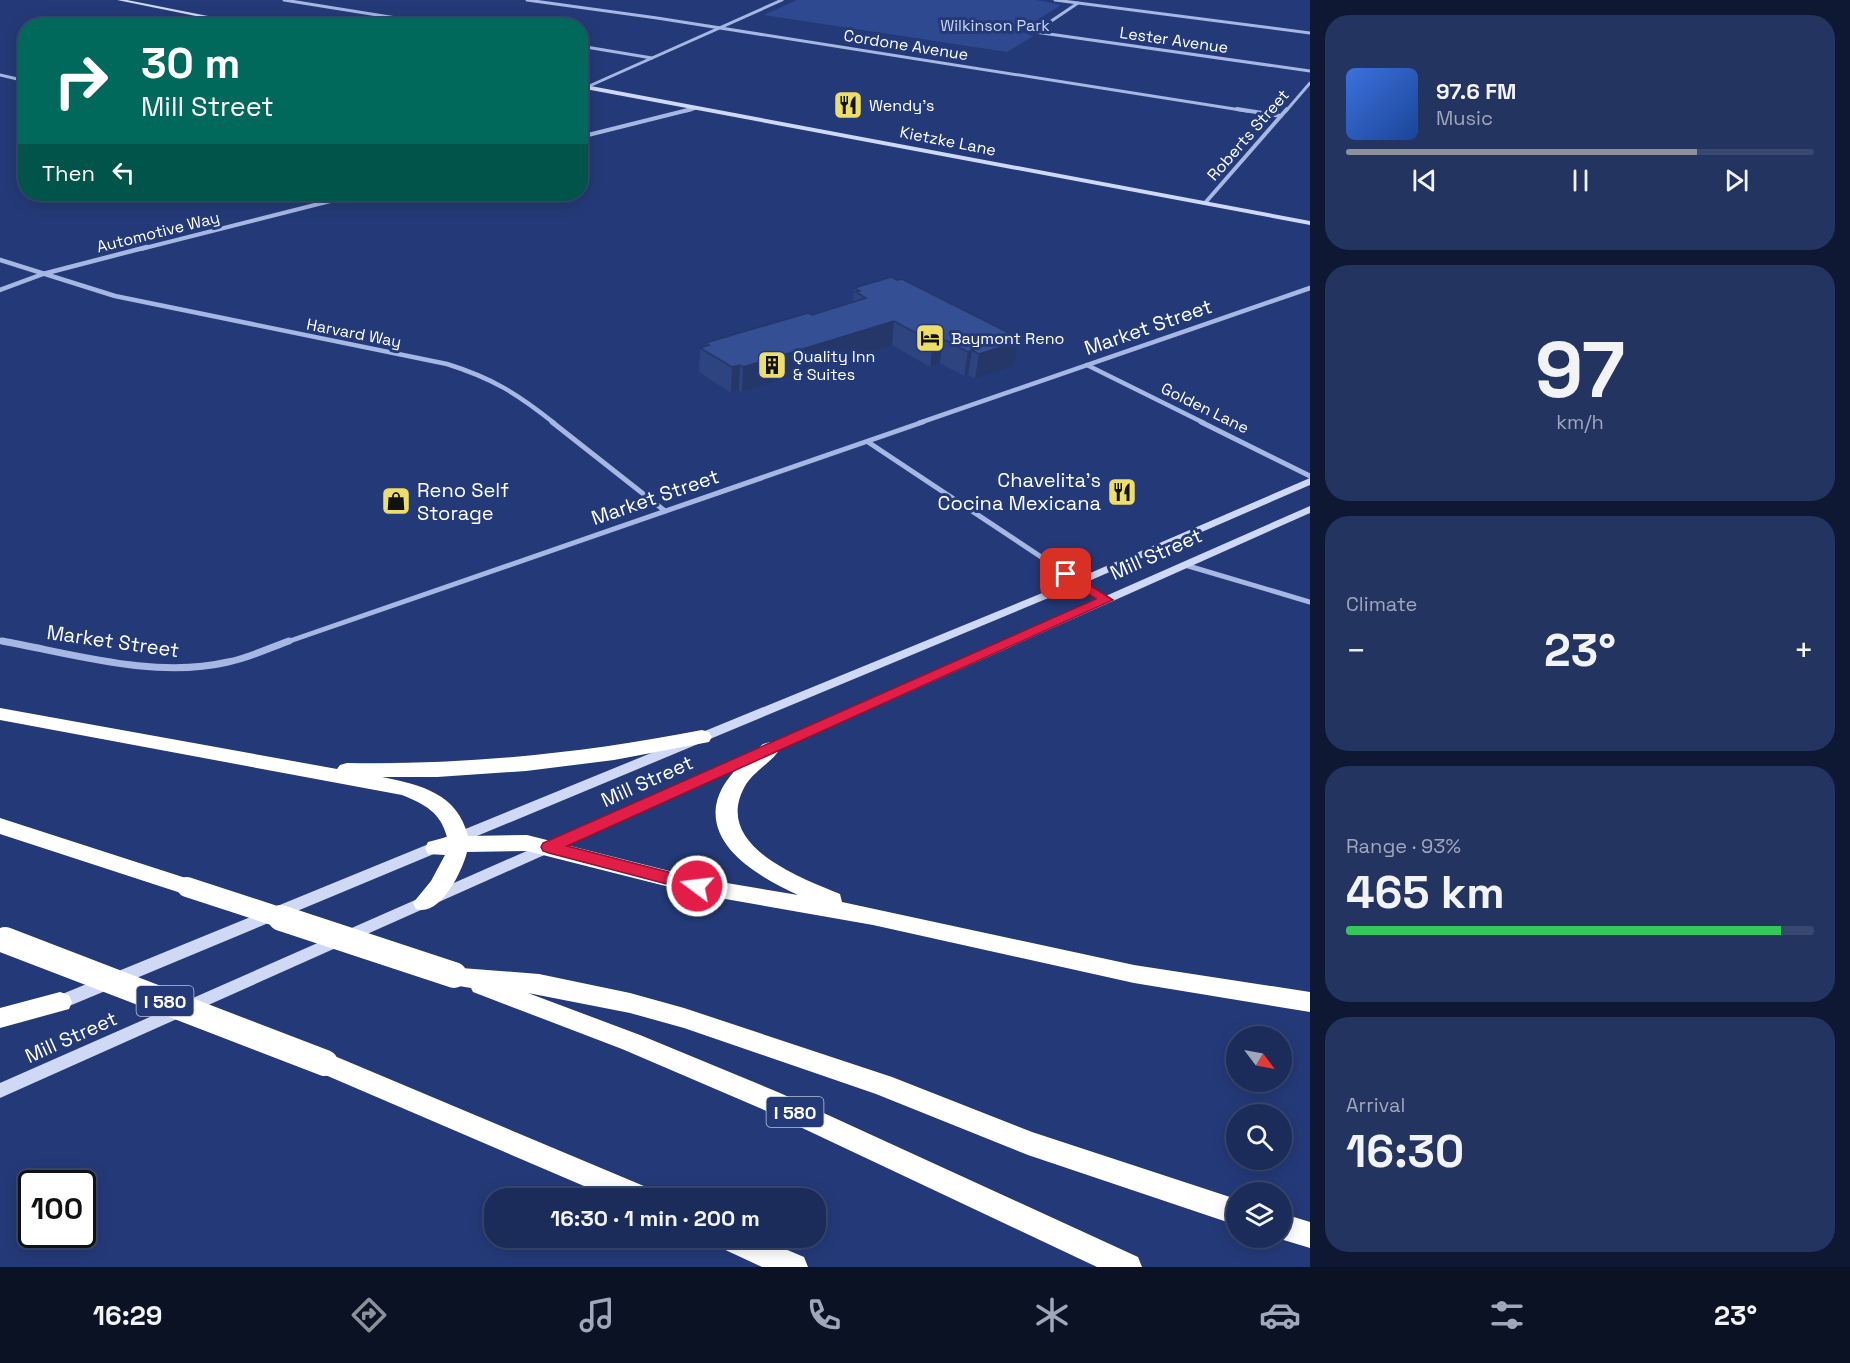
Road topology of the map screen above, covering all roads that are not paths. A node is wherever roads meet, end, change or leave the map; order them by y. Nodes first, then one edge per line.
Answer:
1 (119, 0) edge
2 (284, 0) edge
3 (527, 0) edge
4 (782, 0) edge
5 (1055, 0) edge
6 (1078, 3) junction
7 (214, 18) edge
8 (396, 18) edge
9 (719, 28) junction
10 (1310, 33) edge
11 (588, 47) edge
12 (652, 58) junction
13 (1310, 71) edge
14 (0, 75) edge
15 (18, 79) edge
16 (1310, 83) edge
17 (588, 85) edge
18 (588, 88) edge
19 (696, 108) junction
20 (1281, 116) junction
21 (588, 135) edge
22 (330, 201) edge
23 (1205, 203) junction
24 (1310, 223) edge
25 (0, 260) edge
26 (43, 273) junction
27 (1310, 288) edge
28 (0, 290) edge
29 (1087, 365) junction
30 (868, 441) junction
31 (1310, 476) edge
32 (1310, 481) edge
33 (1310, 509) edge
34 (665, 511) junction
35 (1185, 565) junction
36 (1078, 582) junction
37 (1106, 600) junction
38 (1310, 602) edge
39 (0, 641) edge
40 (0, 714) edge
41 (702, 737) junction
42 (771, 749) junction
43 (256, 763) junction
44 (0, 826) edge
45 (459, 841) junction
46 (549, 847) junction
47 (436, 848) joint
48 (424, 903) junction
49 (873, 916) junction
50 (2, 939) edge
51 (458, 976) junction
52 (60, 1002) junction
53 (1310, 1002) edge
54 (0, 1018) edge
55 (0, 1028) edge
56 (0, 1091) edge
57 (618, 1188) edge
58 (1226, 1209) edge
59 (1292, 1229) edge
60 (1310, 1235) edge
61 (751, 1248) edge
62 (794, 1267) edge
63 (1128, 1267) edge

1 - 7 main road
2 - 8 street
3 - 9 street, Cordone Avenue
4 - 9 street
5 - 6 street
6 - 10 street
6 - 13 street, Lester Avenue
9 - 12 street
9 - 20 street, Cordone Avenue
11 - 12 street
12 - 17 street
14 - 15 street
16 - 20 street, Roberts Street
18 - 19 main road, Kietzke Lane
19 - 21 street
19 - 23 main road, Kietzke Lane
20 - 23 street, Roberts Street
22 - 26 street, Automotive Way
23 - 24 main road, Kietzke Lane
25 - 26 street, Harvard Way
26 - 28 street, Automotive Way
26 - 34 street, Harvard Way
27 - 29 street, Market Street
29 - 30 street, Market Street
29 - 31 street, Golden Lane
30 - 34 street, Market Street
30 - 36 street
32 - 36 main road, Mill Street
33 - 35 main road, Mill Street
34 - 39 street, Market Street
35 - 37 main road, Mill Street
35 - 38 street
36 - 37 street
36 - 41 main road, Mill Street
37 - 42 main road, Mill Street
40 - 43 highway
41 - 43 highway
41 - 45 main road, Mill Street
42 - 46 main road, Mill Street
42 - 49 highway
43 - 45 highway
44 - 51 highway, I 580, bridge
45 - 46 highway
45 - 47 highway
45 - 48 highway
46 - 48 main road, Mill Street
46 - 49 highway
47 - 52 main road, Mill Street
48 - 56 main road, Mill Street
49 - 53 highway
50 - 57 highway, I 580, bridge
51 - 58 highway
51 - 63 highway, I 580
52 - 54 highway
52 - 55 main road, Mill Street
59 - 60 highway
61 - 62 highway

